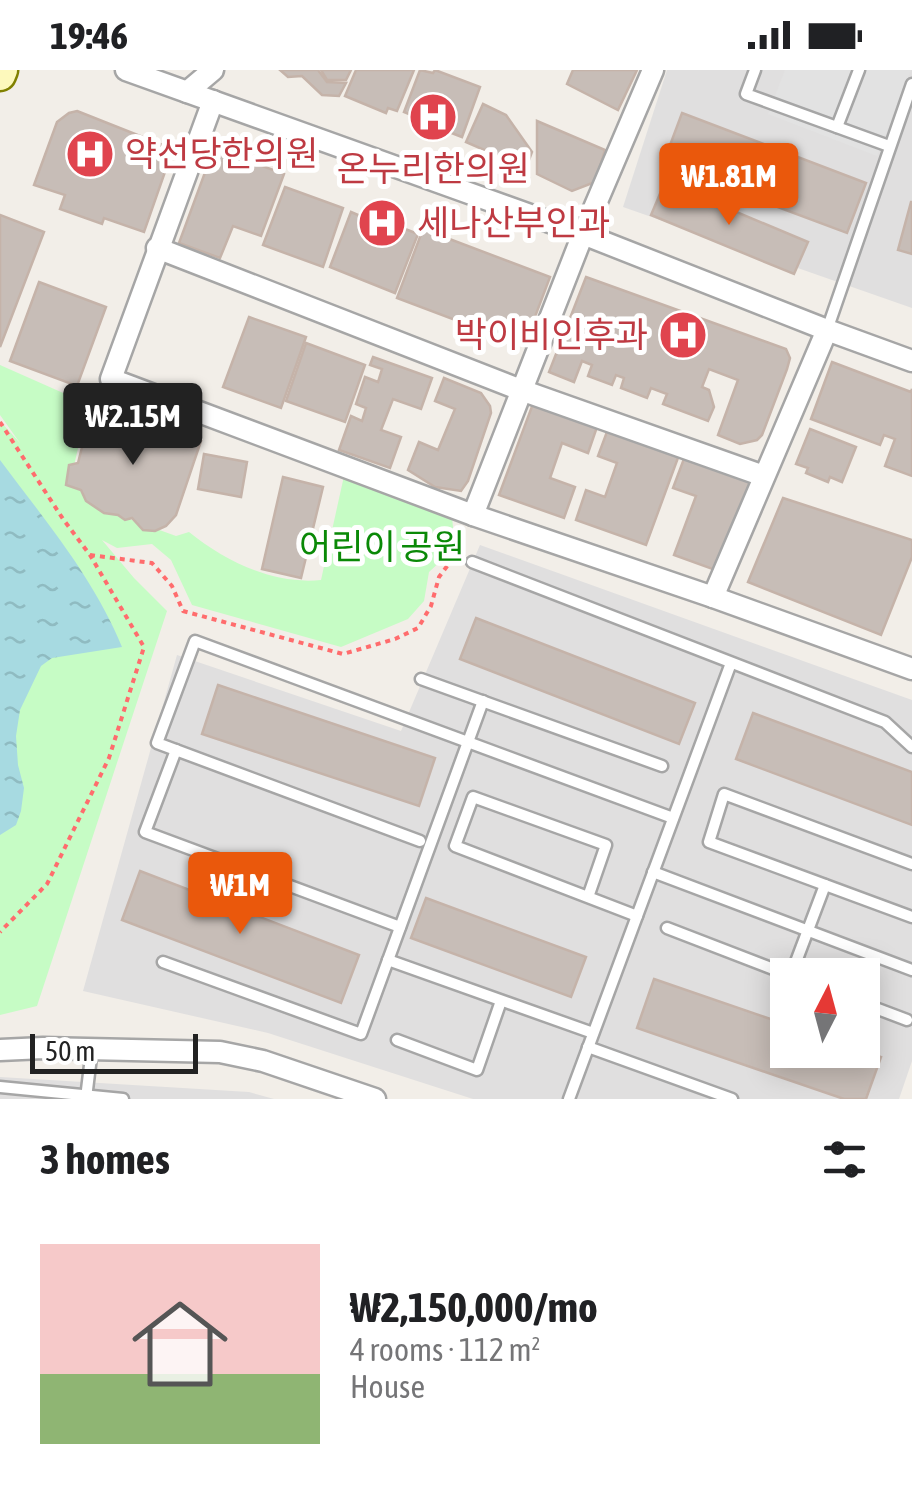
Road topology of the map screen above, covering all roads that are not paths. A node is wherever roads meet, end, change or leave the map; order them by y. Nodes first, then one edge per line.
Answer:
1 (126, 70) edge
2 (213, 70) edge
3 (652, 70) edge
4 (755, 70) edge
5 (859, 70) edge
6 (912, 84) edge
7 (187, 92) junction
8 (213, 101) junction
9 (837, 126) junction
10 (889, 146) junction
11 (583, 234) junction
12 (158, 248) junction
13 (827, 330) junction
14 (912, 361) edge
15 (521, 390) junction
16 (764, 476) junction
17 (474, 515) junction
18 (472, 562) dead end
19 (713, 598) junction
20 (732, 662) junction
21 (912, 669) edge
22 (421, 679) dead end
23 (483, 702) junction
24 (467, 744) junction
25 (912, 746) edge
26 (176, 750) junction
27 (662, 766) dead end
28 (674, 818) junction
29 (420, 841) dead end
30 (912, 864) edge
31 (654, 872) junction
32 (825, 885) junction
33 (588, 897) junction
34 (637, 916) junction
35 (912, 918) edge
36 (400, 927) junction
37 (668, 928) dead end
38 (808, 931) junction
39 (797, 958) edge
40 (388, 960) junction
41 (163, 962) dead end
42 (770, 967) edge
43 (912, 970) edge
44 (502, 1001) junction
45 (880, 1010) edge
46 (907, 1020) dead end
47 (593, 1033) junction
48 (397, 1040) dead end
49 (588, 1048) junction
50 (0, 1050) edge
51 (92, 1050) junction
52 (0, 1087) edge
53 (86, 1097) edge
54 (369, 1097) edge
55 (123, 1099) edge
56 (569, 1099) edge
57 (732, 1099) edge

1 - 7 street
2 - 7 street
3 - 11 street
4 - 9 lane
5 - 9 lane
6 - 10 lane
7 - 8 street
8 - 11 street
8 - 12 street
9 - 10 lane
10 - 13 lane
11 - 13 street
11 - 15 street
12 - 15 street
12 - 17 street
13 - 14 street
13 - 16 street
15 - 16 street
15 - 17 street
16 - 19 street
17 - 19 street
18 - 20 lane
19 - 21 street
20 - 25 lane
20 - 28 lane
22 - 23 lane
23 - 24 lane
23 - 27 lane
24 - 26 lane
24 - 28 lane
24 - 36 lane
26 - 29 lane
26 - 36 lane
28 - 31 lane
30 - 32 lane
31 - 34 lane
31 - 38 lane
32 - 35 lane
32 - 38 lane
33 - 33 lane
33 - 34 lane
34 - 47 lane
36 - 40 lane
37 - 42 lane
38 - 39 lane
38 - 43 lane
40 - 41 lane
40 - 44 lane
44 - 47 lane
44 - 48 lane
45 - 46 lane
47 - 49 lane
49 - 56 lane
49 - 57 lane
50 - 51 street
51 - 53 lane
51 - 54 street
52 - 53 lane
53 - 55 lane

